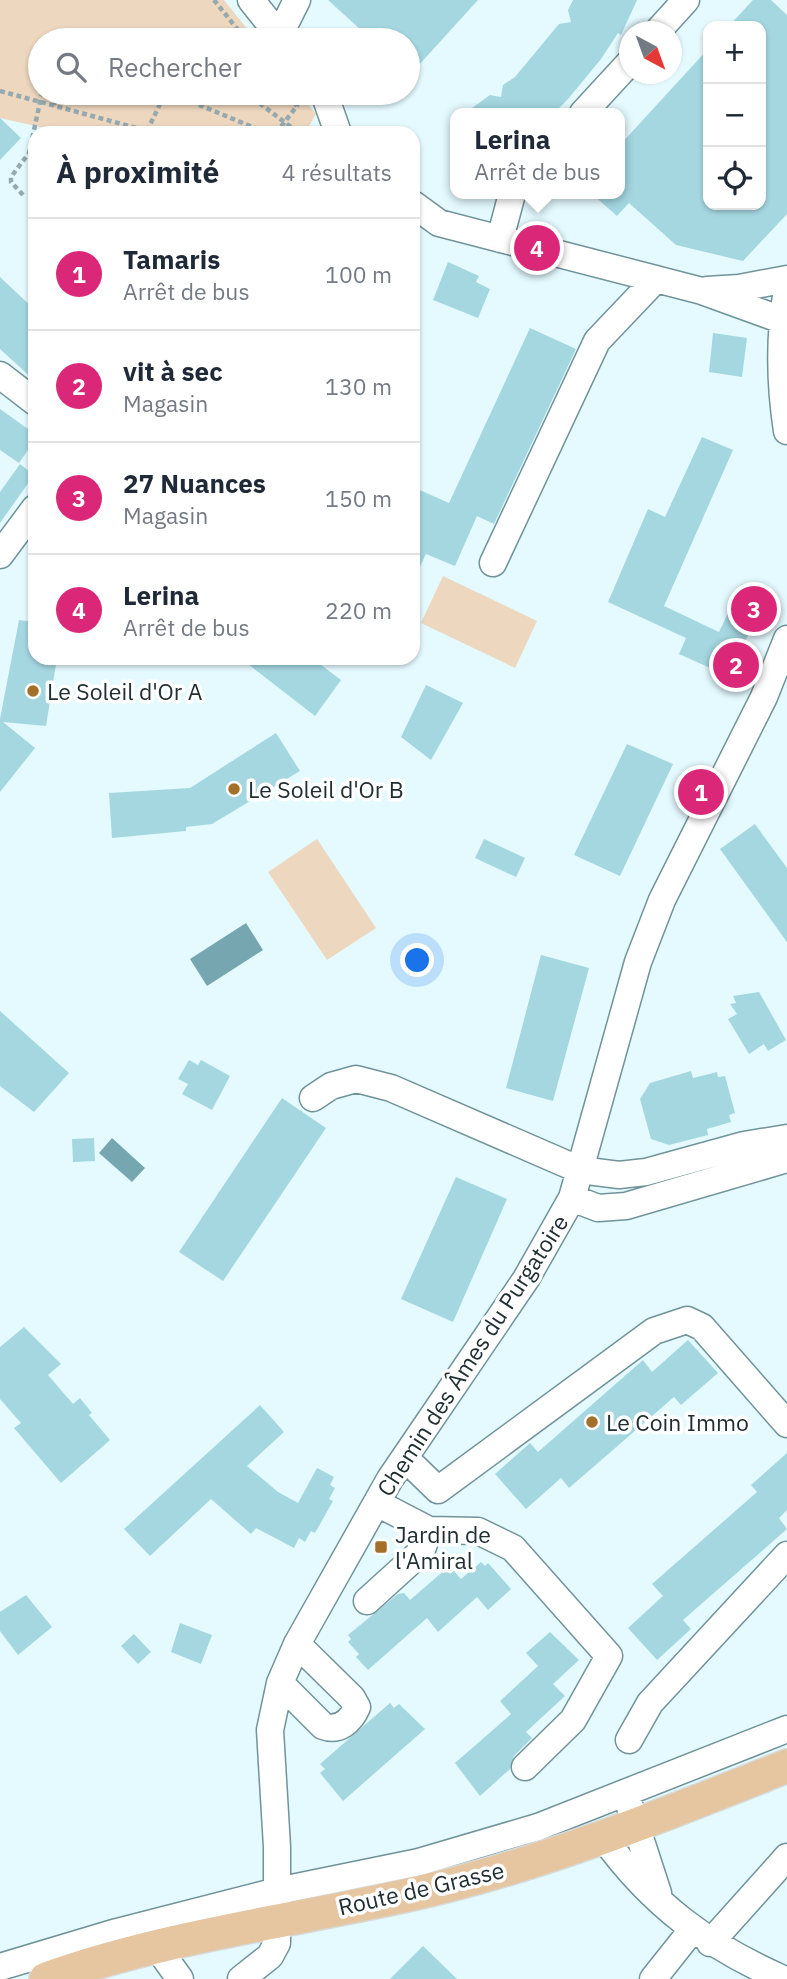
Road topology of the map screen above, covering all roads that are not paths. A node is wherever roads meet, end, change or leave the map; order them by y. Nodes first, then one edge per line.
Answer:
1 (251, 0) edge
2 (297, 0) edge
3 (686, 0) edge
4 (667, 21) edge
5 (273, 28) edge
6 (285, 28) edge
7 (619, 73) edge
8 (328, 105) edge
9 (588, 108) edge
10 (336, 126) edge
11 (511, 199) edge
12 (420, 209) edge
13 (439, 223) junction
14 (420, 226) edge
15 (500, 239) junction
16 (787, 279) edge
17 (649, 287) junction
18 (787, 290) edge
19 (702, 291) junction
20 (784, 319) edge
21 (785, 366) edge
22 (0, 375) edge
23 (28, 397) edge
24 (787, 431) edge
25 (28, 517) edge
26 (0, 555) edge
27 (493, 563) dead end
28 (787, 639) edge
29 (313, 1098) dead end
30 (787, 1138) edge
31 (787, 1159) edge
32 (580, 1170) junction
33 (572, 1198) junction
34 (787, 1424) edge
35 (405, 1458) junction
36 (377, 1503) junction
37 (429, 1530) junction
38 (787, 1555) edge
39 (367, 1601) dead end
40 (297, 1644) junction
41 (280, 1683) junction
42 (787, 1730) edge
43 (628, 1740) dead end
44 (787, 1766) edge
45 (525, 1767) dead end
46 (631, 1810) junction
47 (603, 1837) junction
48 (787, 1857) edge
49 (277, 1896) junction
50 (660, 1898) junction
51 (701, 1936) junction
52 (157, 1947) junction
53 (0, 1967) edge
54 (46, 1979) edge
55 (180, 1979) edge
56 (241, 1979) edge
57 (653, 1979) edge
58 (783, 1979) edge

1 - 5 street
2 - 6 street
3 - 4 street
7 - 9 street
8 - 10 street
11 - 15 street
12 - 13 street
13 - 14 street
13 - 15 street
15 - 17 street
16 - 19 street
17 - 19 street
17 - 27 street
18 - 20 street
19 - 20 street
20 - 21 street
21 - 24 street
22 - 23 street
25 - 26 street
28 - 32 street, Chemin des Âmes du Purgatoire
29 - 32 street
30 - 32 street
31 - 33 street
32 - 33 street, Chemin des Âmes du Purgatoire
33 - 35 street, Chemin des Âmes du Purgatoire
34 - 35 street
35 - 36 street, Chemin des Âmes du Purgatoire
36 - 37 street
36 - 40 street, Chemin des Âmes du Purgatoire
37 - 39 street
37 - 45 street
38 - 43 street
40 - 41 street, Chemin des Âmes du Purgatoire
40 - 41 street
41 - 49 street, Chemin des Âmes du Purgatoire
42 - 46 street
44 - 46 main road, Route de Grasse
46 - 47 main road, Route de Grasse
46 - 49 street
46 - 50 street
47 - 49 main road, Route de Grasse
47 - 50 street
48 - 51 street
49 - 52 main road, Route de Grasse
49 - 53 street
49 - 56 street, Chemin des Âmes du Purgatoire
50 - 51 street
51 - 57 street
51 - 58 street
52 - 54 main road, Route de Grasse
52 - 55 street

